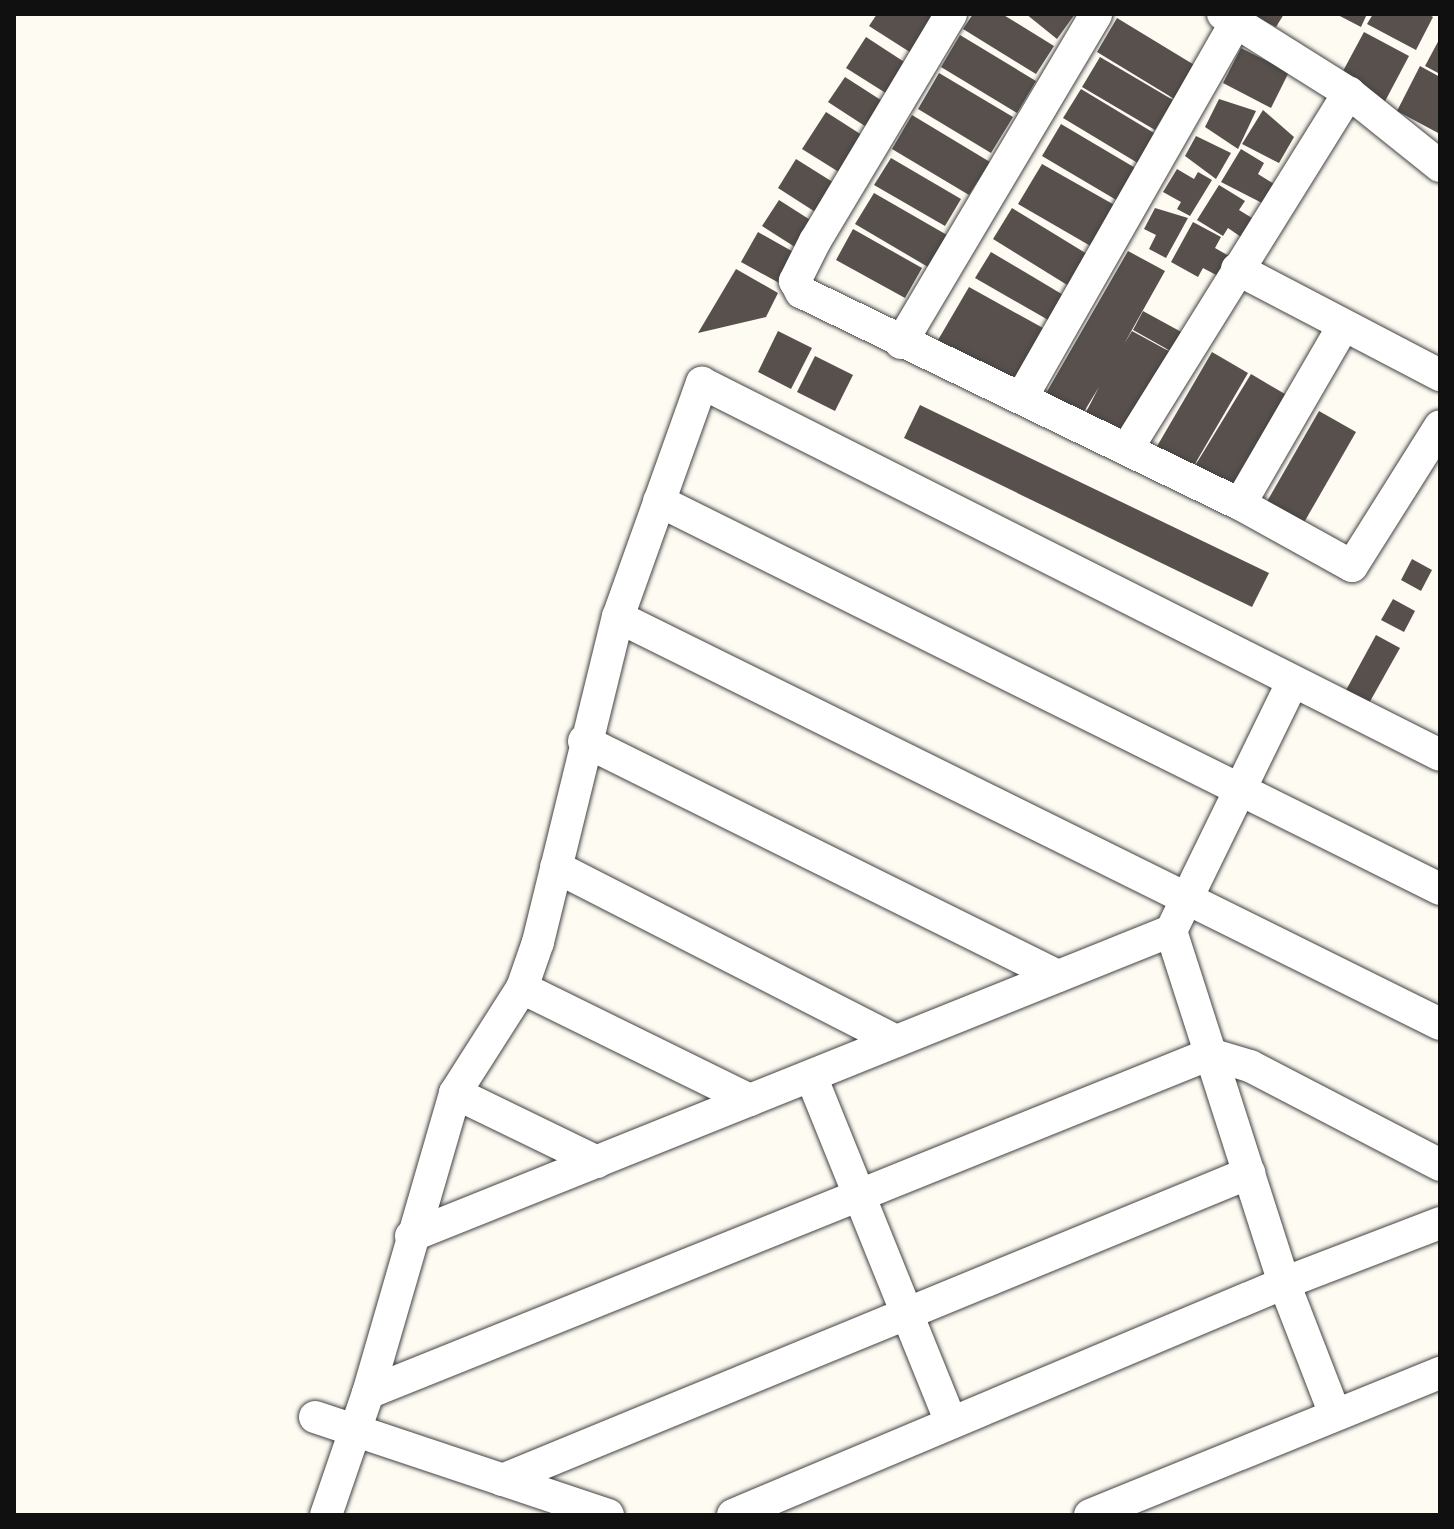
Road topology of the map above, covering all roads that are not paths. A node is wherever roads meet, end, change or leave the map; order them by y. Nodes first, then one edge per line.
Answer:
1 (951, 14) edge
2 (1096, 14) edge
3 (1230, 18) edge
4 (1349, 93) junction
5 (1440, 166) edge
6 (1237, 269) junction
7 (1343, 326) junction
8 (901, 343) junction
9 (1440, 375) edge
10 (1022, 397) junction
11 (1437, 441) edge
12 (1127, 449) junction
13 (659, 501) junction
14 (1240, 504) junction
15 (618, 617) junction
16 (1292, 683) junction
17 (584, 741) junction
18 (1440, 755) edge
19 (1238, 788) junction
20 (556, 867) junction
21 (1440, 889) edge
22 (1186, 899) junction
23 (1171, 931) junction
24 (1058, 976) junction
25 (522, 988) junction
26 (1440, 1024) edge
27 (896, 1041) junction
28 (1210, 1054) junction
29 (811, 1076) junction
30 (455, 1093) junction
31 (750, 1100) junction
32 (597, 1162) junction
33 (1440, 1165) edge
34 (1249, 1173) junction
35 (859, 1195) junction
36 (1440, 1223) edge
37 (411, 1236) junction
38 (1284, 1283) junction
39 (907, 1313) junction
40 (1440, 1373) edge
41 (368, 1393) junction
42 (1334, 1412) junction
43 (315, 1417) dead end
44 (951, 1423) junction
45 (356, 1431) junction
46 (502, 1480) junction
47 (326, 1515) edge
48 (608, 1515) edge
49 (733, 1515) edge
50 (1090, 1515) edge

1 - 8 street
2 - 8 street
3 - 4 street
3 - 10 street
4 - 5 street
4 - 6 street
6 - 7 street
6 - 12 street
7 - 9 street
7 - 14 street
8 - 10 street
10 - 12 street
11 - 14 street
12 - 14 street
13 - 15 street
13 - 16 street
13 - 19 street
15 - 17 street
15 - 22 street
16 - 18 street
16 - 19 street
17 - 20 street
17 - 24 street
19 - 21 street
19 - 22 street
20 - 25 street
20 - 27 street
22 - 23 street
22 - 26 street
23 - 24 street
23 - 28 street
24 - 27 street
25 - 30 street
25 - 31 street
27 - 29 street
28 - 33 street
28 - 34 street
28 - 35 street
29 - 31 street
29 - 35 street
30 - 32 street
30 - 37 street
31 - 32 street
32 - 37 street
34 - 38 street
34 - 39 street
35 - 39 street
35 - 41 street
36 - 38 street
37 - 41 street
38 - 42 street
38 - 44 street
39 - 44 street
39 - 46 street
40 - 42 street
41 - 45 street
42 - 50 street
43 - 45 street
44 - 49 street
45 - 46 street
45 - 47 street
46 - 48 street

